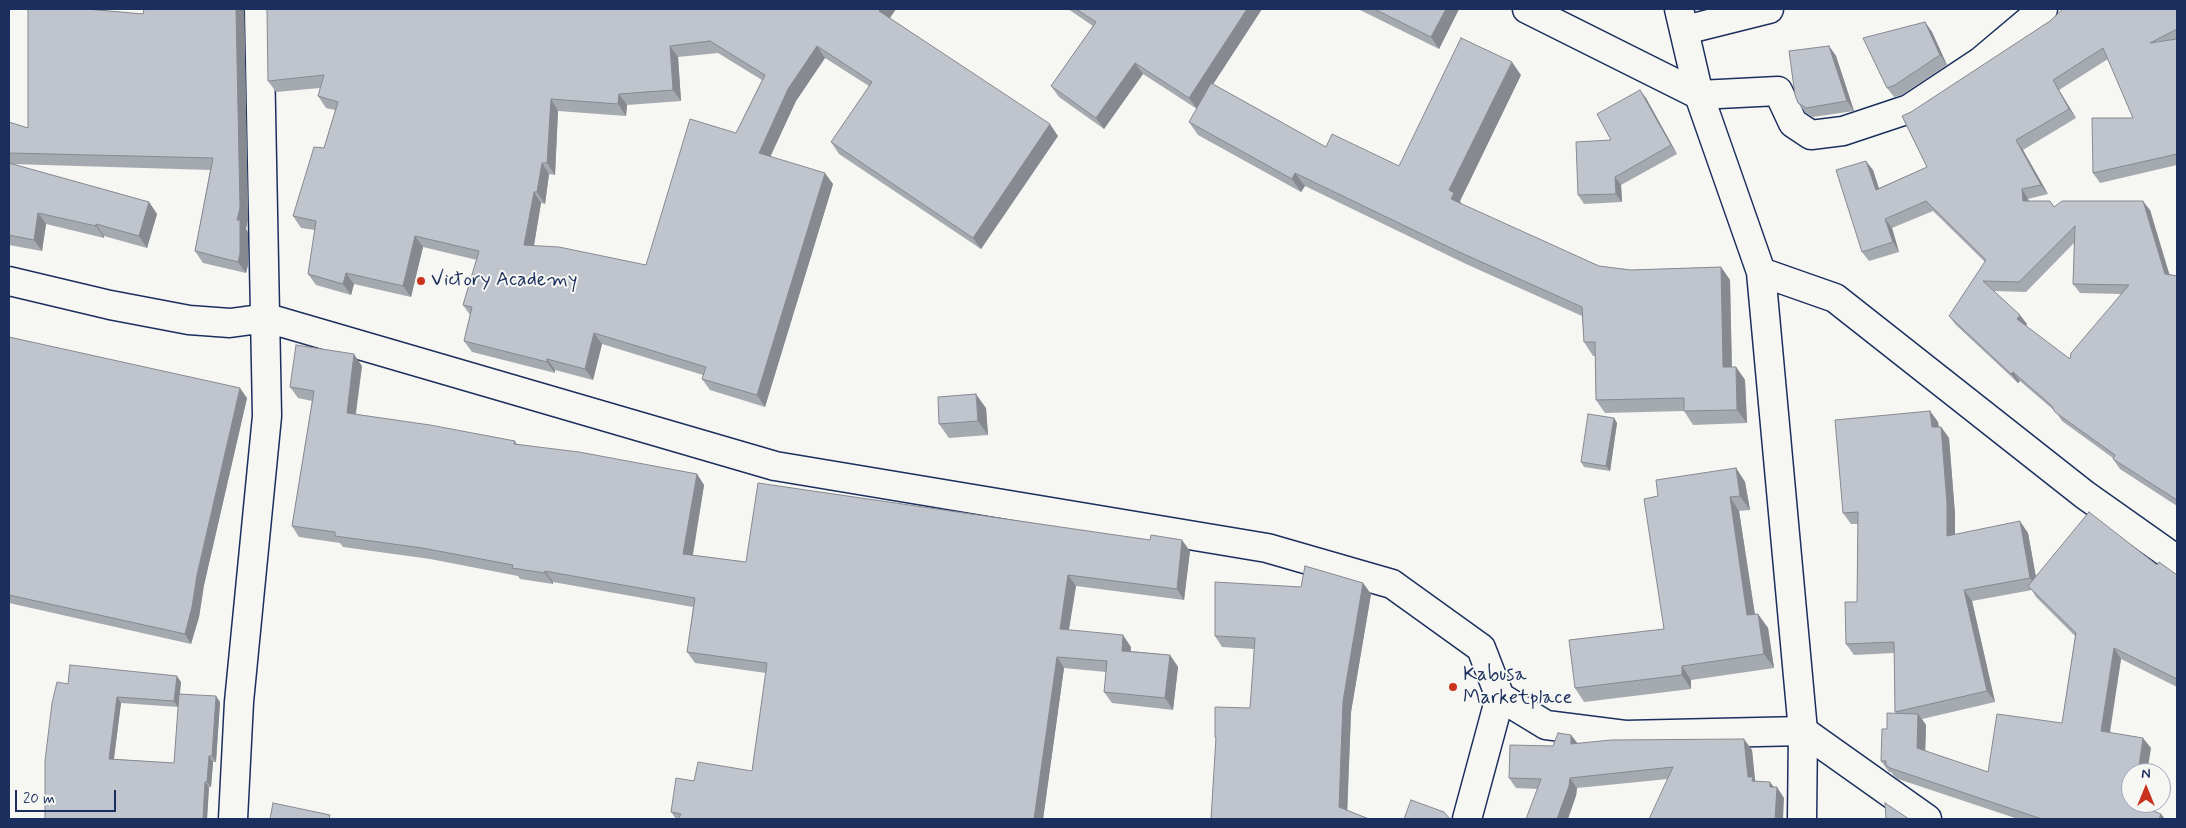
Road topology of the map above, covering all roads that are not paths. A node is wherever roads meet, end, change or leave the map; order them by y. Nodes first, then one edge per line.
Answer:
1 (259, 9) edge
2 (1526, 9) edge
3 (1769, 9) edge
4 (2043, 9) edge
5 (1682, 19) edge
6 (1699, 94) junction
7 (1761, 272) junction
8 (9, 280) edge
9 (267, 318) junction
10 (2176, 557) edge
11 (1500, 697) junction
12 (1803, 731) junction
13 (234, 819) edge
14 (1467, 819) edge
15 (1802, 819) edge
16 (1927, 819) edge

1 - 9 street
2 - 6 street
3 - 5 street
4 - 6 street
5 - 6 street
6 - 7 street
7 - 10 street
7 - 12 street
8 - 9 street
9 - 11 street
9 - 13 street
11 - 12 street
11 - 14 street
12 - 15 street
12 - 16 street

